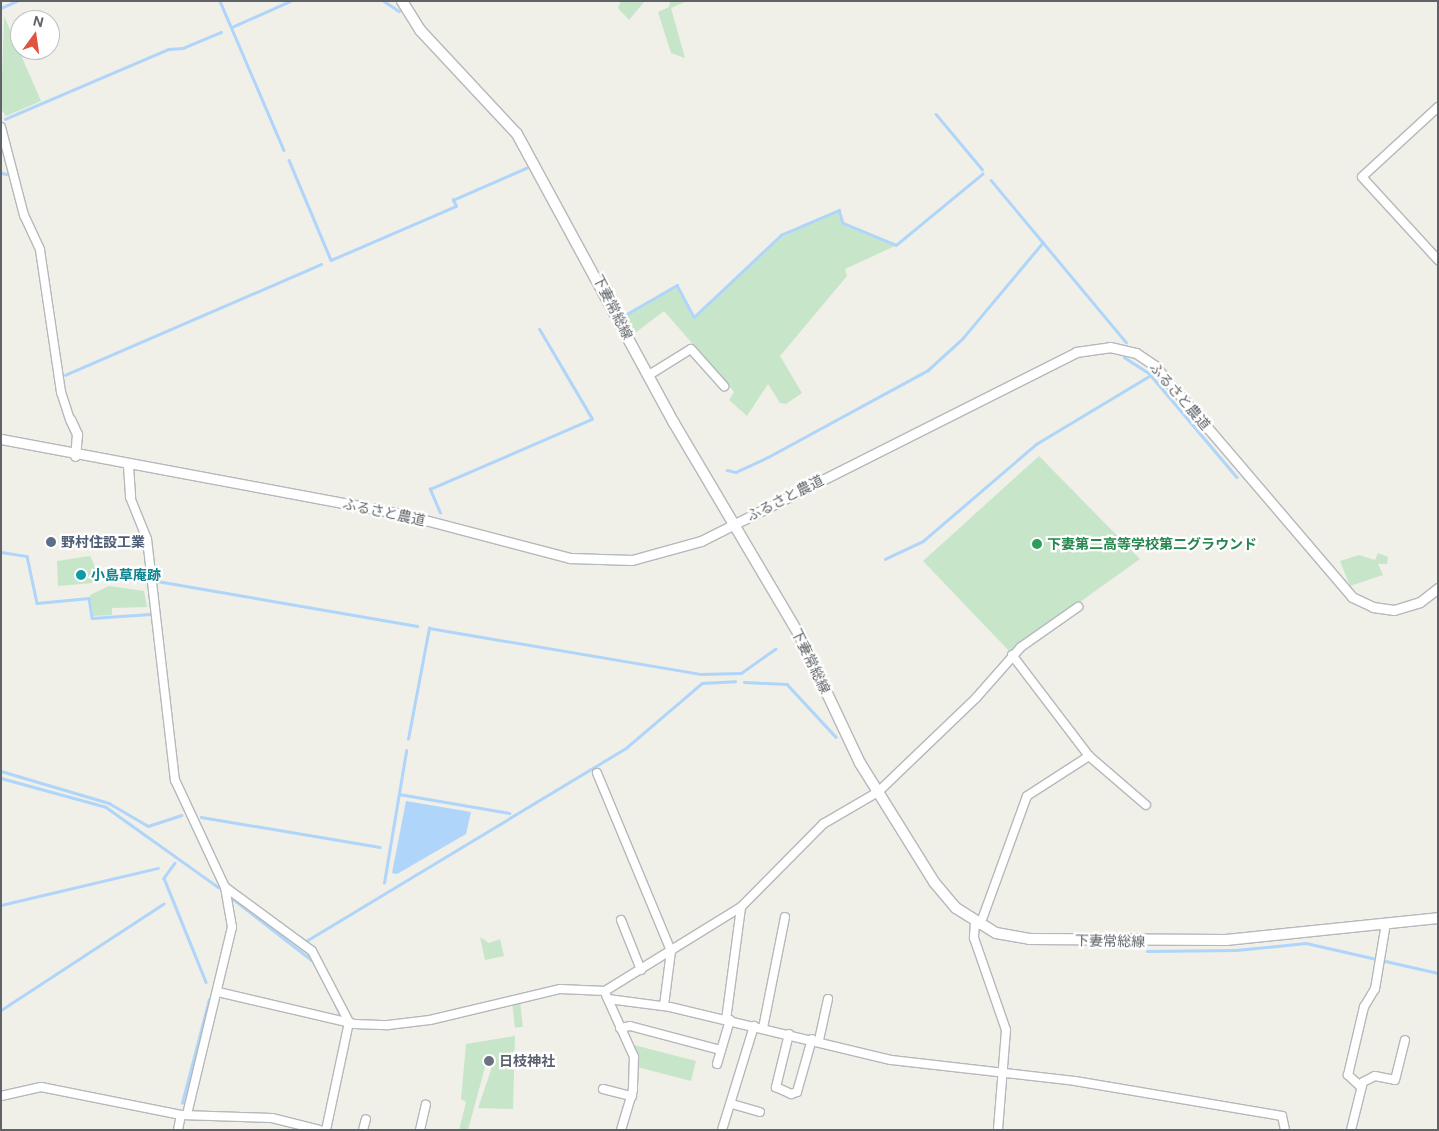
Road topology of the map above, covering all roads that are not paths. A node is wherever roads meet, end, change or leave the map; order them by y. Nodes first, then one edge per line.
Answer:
1 (402, 1) edge
2 (1438, 107) edge
3 (1, 127) edge
4 (1438, 260) edge
5 (649, 375) junction
6 (724, 386) dead end
7 (70, 419) joint
8 (1, 439) edge
9 (75, 456) junction
10 (128, 466) junction
11 (130, 497) joint
12 (734, 524) junction
13 (1438, 588) edge
14 (1078, 607) dead end
15 (1012, 655) junction
16 (1089, 756) junction
17 (597, 773) dead end
18 (878, 792) junction
19 (1146, 805) dead end
20 (225, 887) junction
21 (741, 907) junction
22 (785, 917) dead end
23 (1438, 918) edge
24 (621, 920) dead end
25 (1386, 923) junction
26 (977, 924) junction
27 (671, 951) junction
28 (641, 970) junction
29 (218, 992) junction
30 (606, 995) junction
31 (828, 999) dead end
32 (664, 1006) junction
33 (728, 1020) junction
34 (349, 1022) junction
35 (754, 1026) junction
36 (620, 1028) junction
37 (763, 1028) junction
38 (790, 1034) junction
39 (815, 1039) junction
40 (1405, 1040) dead end
41 (721, 1050) junction
42 (717, 1064) dead end
43 (1004, 1075) junction
44 (1361, 1087) junction
45 (604, 1089) dead end
46 (1, 1096) edge
47 (632, 1096) junction
48 (732, 1104) junction
49 (426, 1105) dead end
50 (760, 1112) dead end
51 (184, 1115) junction
52 (366, 1119) dead end
53 (178, 1130) edge
54 (320, 1130) edge
55 (326, 1130) edge
56 (363, 1130) edge
57 (420, 1130) edge
58 (621, 1130) edge
59 (722, 1130) edge
60 (998, 1130) edge
61 (1286, 1130) edge
62 (1351, 1130) edge

1 - 5 main road, 下妻常総線
2 - 4 street
3 - 7 street
5 - 6 street
5 - 12 main road, 下妻常総線
7 - 9 street
8 - 9 street, ふるさと農道
9 - 10 street, ふるさと農道
10 - 11 street
10 - 12 street, ふるさと農道
11 - 20 street
12 - 13 street, ふるさと農道
12 - 18 main road, 下妻常総線
14 - 15 street
15 - 16 street
15 - 18 street
16 - 19 street
16 - 26 street
17 - 27 street
18 - 21 street
18 - 26 main road, 下妻常総線
20 - 29 street
20 - 34 street
21 - 27 street
21 - 33 street
22 - 37 street
23 - 25 main road, 下妻常総線
24 - 28 street
25 - 26 main road, 下妻常総線
25 - 44 street
26 - 43 street
27 - 28 street
27 - 32 street
28 - 30 street
29 - 34 street
29 - 51 street
30 - 32 street
30 - 34 street
30 - 36 street
31 - 39 street
32 - 33 street
33 - 35 street
33 - 41 street
34 - 55 street
35 - 37 street
35 - 48 street
36 - 41 street
36 - 47 street
37 - 38 street
38 - 39 street
38 - 39 street
39 - 43 street
40 - 44 street
41 - 42 street
43 - 60 street
43 - 61 street
44 - 62 street
45 - 47 street
46 - 51 street
47 - 58 street
48 - 50 street
48 - 59 street
49 - 57 street
51 - 53 street
51 - 54 street
52 - 56 street

